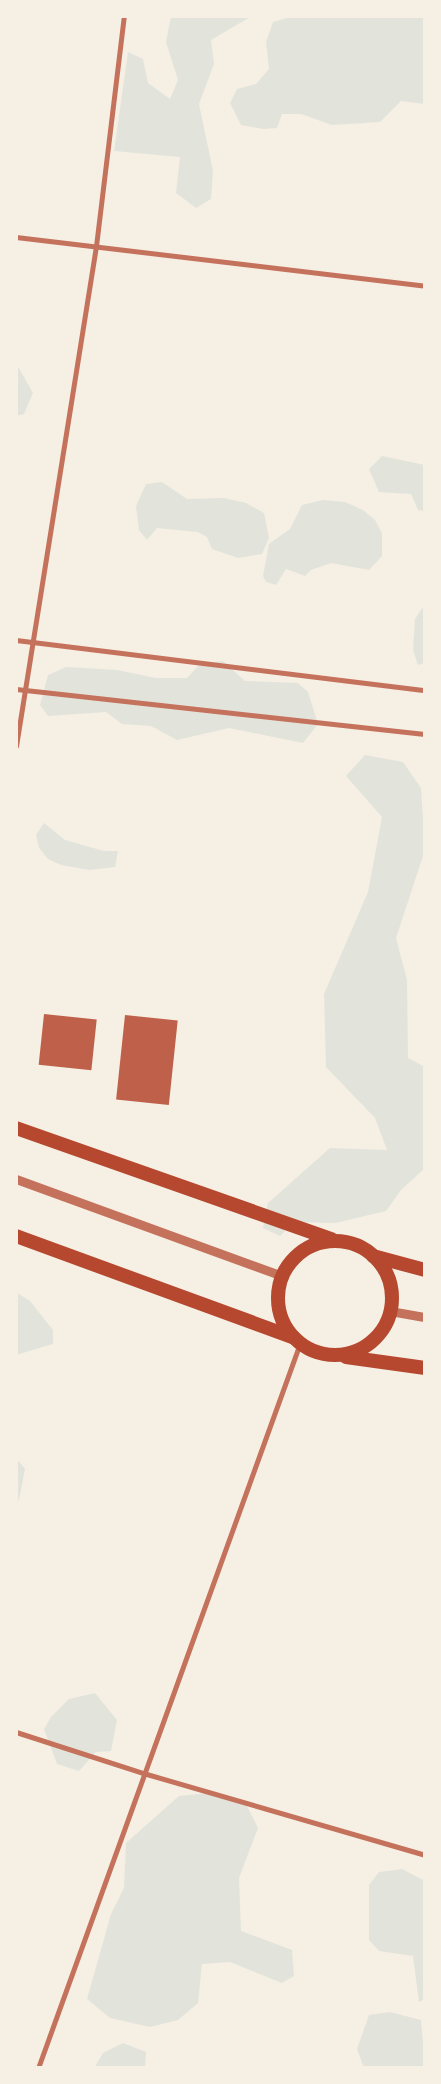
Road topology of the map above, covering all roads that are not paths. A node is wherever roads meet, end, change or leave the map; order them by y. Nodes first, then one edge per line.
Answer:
1 (124, 16) edge
2 (16, 237) edge
3 (96, 246) junction
4 (425, 286) edge
5 (16, 640) edge
6 (31, 642) junction
7 (16, 690) edge
8 (24, 690) junction
9 (425, 690) edge
10 (425, 734) edge
11 (16, 746) edge
12 (16, 1128) edge
13 (16, 1179) edge
14 (16, 1236) edge
15 (335, 1240) junction
16 (373, 1256) junction
17 (425, 1270) edge
18 (282, 1276) junction
19 (390, 1310) junction
20 (425, 1317) edge
21 (297, 1341) junction
22 (332, 1355) junction
23 (425, 1368) edge
24 (16, 1732) edge
25 (143, 1773) junction
26 (425, 1855) edge
27 (38, 2068) edge

1 - 3 street
2 - 3 street
3 - 4 street
3 - 6 street
5 - 6 street
6 - 8 street
6 - 9 street
7 - 8 street
8 - 10 street
8 - 11 street
12 - 15 highway
13 - 18 street
14 - 21 highway
15 - 16 highway
15 - 18 highway
16 - 17 highway
16 - 19 highway
18 - 21 highway
19 - 20 street
19 - 22 highway
21 - 22 highway
21 - 25 street
22 - 23 highway
24 - 25 street
25 - 26 street
25 - 27 street

